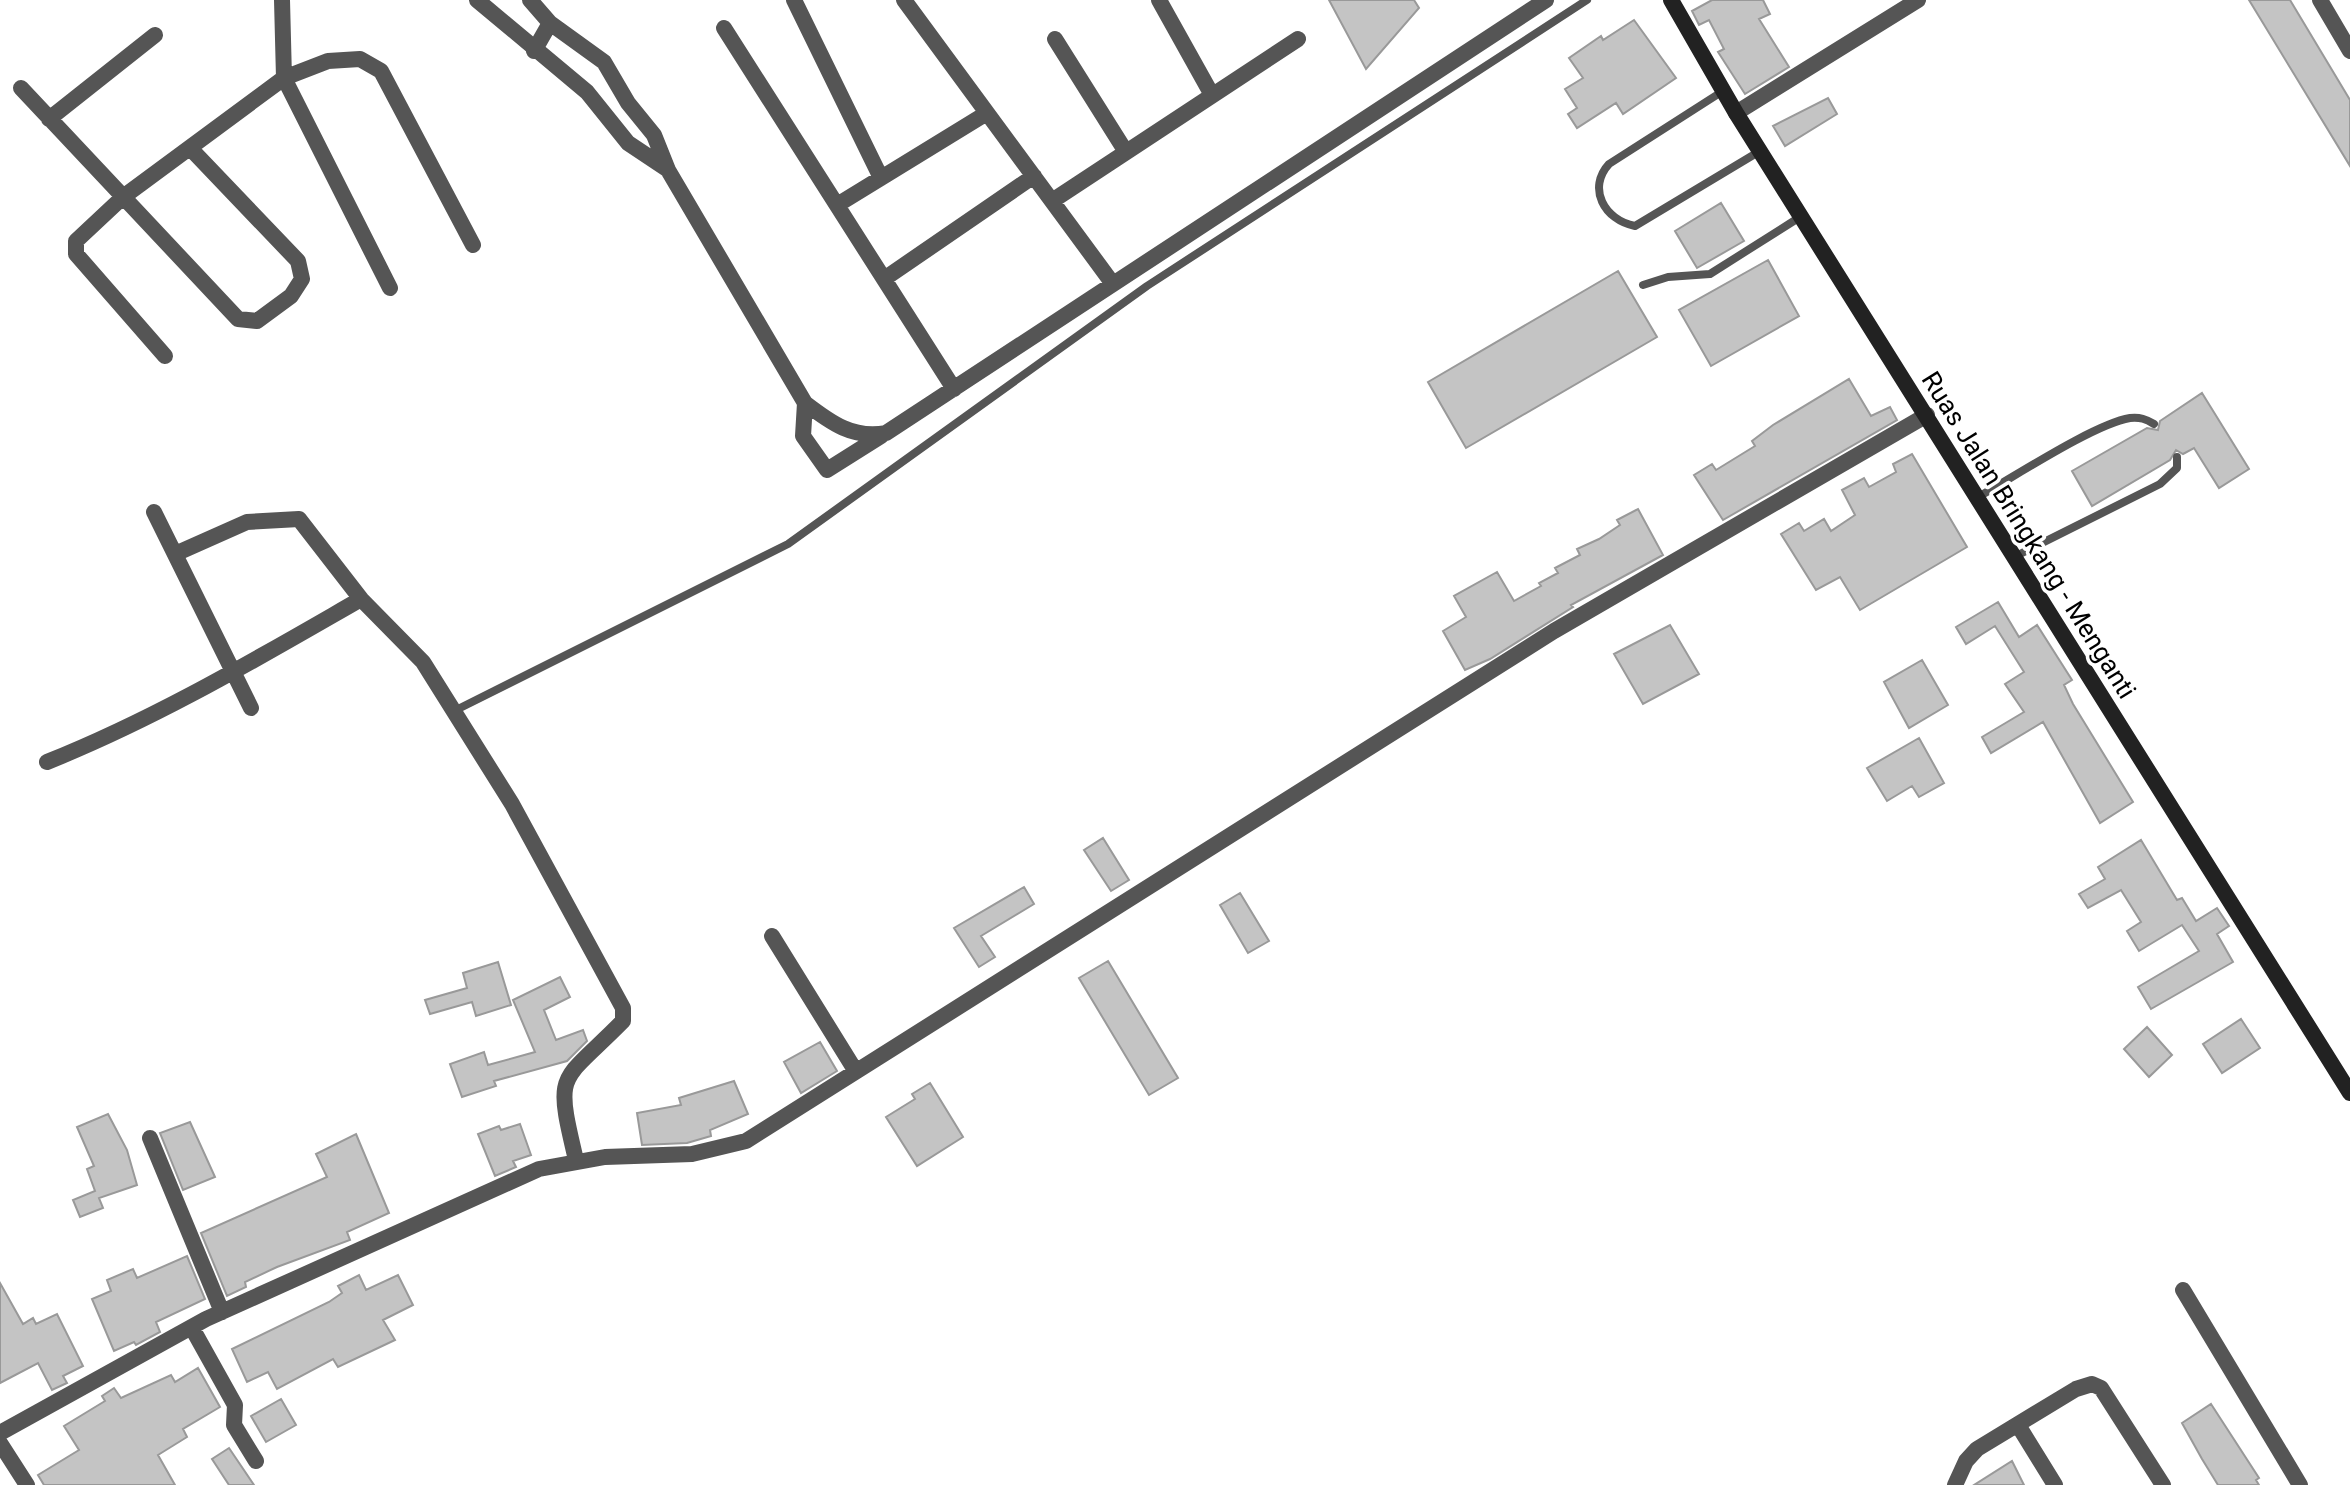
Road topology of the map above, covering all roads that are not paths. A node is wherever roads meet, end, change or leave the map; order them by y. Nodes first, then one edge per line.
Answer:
1 (282, 0) edge
2 (477, 0) edge
3 (530, 0) edge
4 (794, 0) edge
5 (904, 0) edge
6 (1159, 0) edge
7 (1546, 0) edge
8 (1587, 0) edge
9 (1671, 0) edge
10 (1918, 0) edge
11 (2320, 0) edge
12 (550, 23) junction
13 (724, 28) dead end
14 (155, 35) dead end
15 (1055, 39) dead end
16 (1298, 39) dead end
17 (534, 51) junction
18 (2350, 51) edge
19 (284, 78) junction
20 (21, 88) dead end
21 (1723, 91) junction
22 (1212, 95) junction
23 (987, 113) junction
24 (1736, 113) junction
25 (49, 119) junction
26 (190, 148) junction
27 (1760, 151) junction
28 (1126, 152) junction
29 (668, 170) junction
30 (1034, 176) junction
31 (881, 178) junction
32 (123, 197) junction
33 (1052, 201) junction
34 (837, 205) junction
35 (1801, 216) junction
36 (473, 245) dead end
37 (884, 279) junction
38 (1113, 284) junction
39 (1643, 285) dead end
40 (390, 288) dead end
41 (165, 356) dead end
42 (954, 389) junction
43 (805, 403) junction
44 (1927, 415) junction
45 (2154, 424) dead end
46 (886, 433) junction
47 (2177, 457) dead end
48 (1978, 497) junction
49 (154, 512) dead end
50 (175, 554) junction
51 (2014, 557) junction
52 (361, 599) junction
53 (234, 673) junction
54 (251, 708) dead end
55 (454, 711) junction
56 (47, 762) dead end
57 (772, 936) dead end
58 (855, 1070) junction
59 (2350, 1093) edge
60 (150, 1138) dead end
61 (576, 1160) junction
62 (2183, 1290) dead end
63 (222, 1312) junction
64 (192, 1328) junction
65 (2018, 1425) junction
66 (0, 1433) edge
67 (0, 1443) edge
68 (256, 1461) dead end
69 (27, 1485) edge
70 (1955, 1485) edge
71 (2055, 1485) edge
72 (2163, 1485) edge
73 (2300, 1485) edge

1 - 19 street
2 - 17 street
3 - 12 street
4 - 31 street
5 - 23 street
6 - 22 street
7 - 38 street
8 - 55 lane
9 - 21 main road, Ruas Jalan Bringkang - Menganti
10 - 24 street
11 - 18 street
12 - 17 street
12 - 29 street
13 - 34 street
14 - 25 street
15 - 28 street
16 - 22 street
17 - 29 street
19 - 26 street
19 - 36 street
19 - 40 street
20 - 25 street
21 - 24 main road, Ruas Jalan Bringkang - Menganti
21 - 27 lane
22 - 28 street
23 - 30 street
23 - 31 street
24 - 27 main road, Ruas Jalan Bringkang - Menganti
25 - 32 street
26 - 32 street
26 - 32 street
27 - 35 main road, Ruas Jalan Bringkang - Menganti
28 - 33 street
29 - 43 street
30 - 33 street
30 - 37 street
31 - 34 street
32 - 41 street
33 - 38 street
34 - 37 street
35 - 39 lane
35 - 44 main road, Ruas Jalan Bringkang - Menganti
37 - 42 street
38 - 42 street
42 - 46 street
43 - 46 street
43 - 46 street
44 - 48 main road, Ruas Jalan Bringkang - Menganti
44 - 58 street
45 - 48 lane
47 - 51 lane
48 - 51 main road, Ruas Jalan Bringkang - Menganti
49 - 50 street
50 - 52 street
50 - 53 street
51 - 59 main road, Ruas Jalan Bringkang - Menganti
52 - 53 street
52 - 55 street
53 - 54 street
53 - 56 street
55 - 61 street
57 - 58 street
58 - 61 street
60 - 63 street
61 - 63 street
62 - 73 street
63 - 64 street
64 - 66 street
64 - 68 street
65 - 70 street
65 - 71 street
65 - 72 street
67 - 69 street

